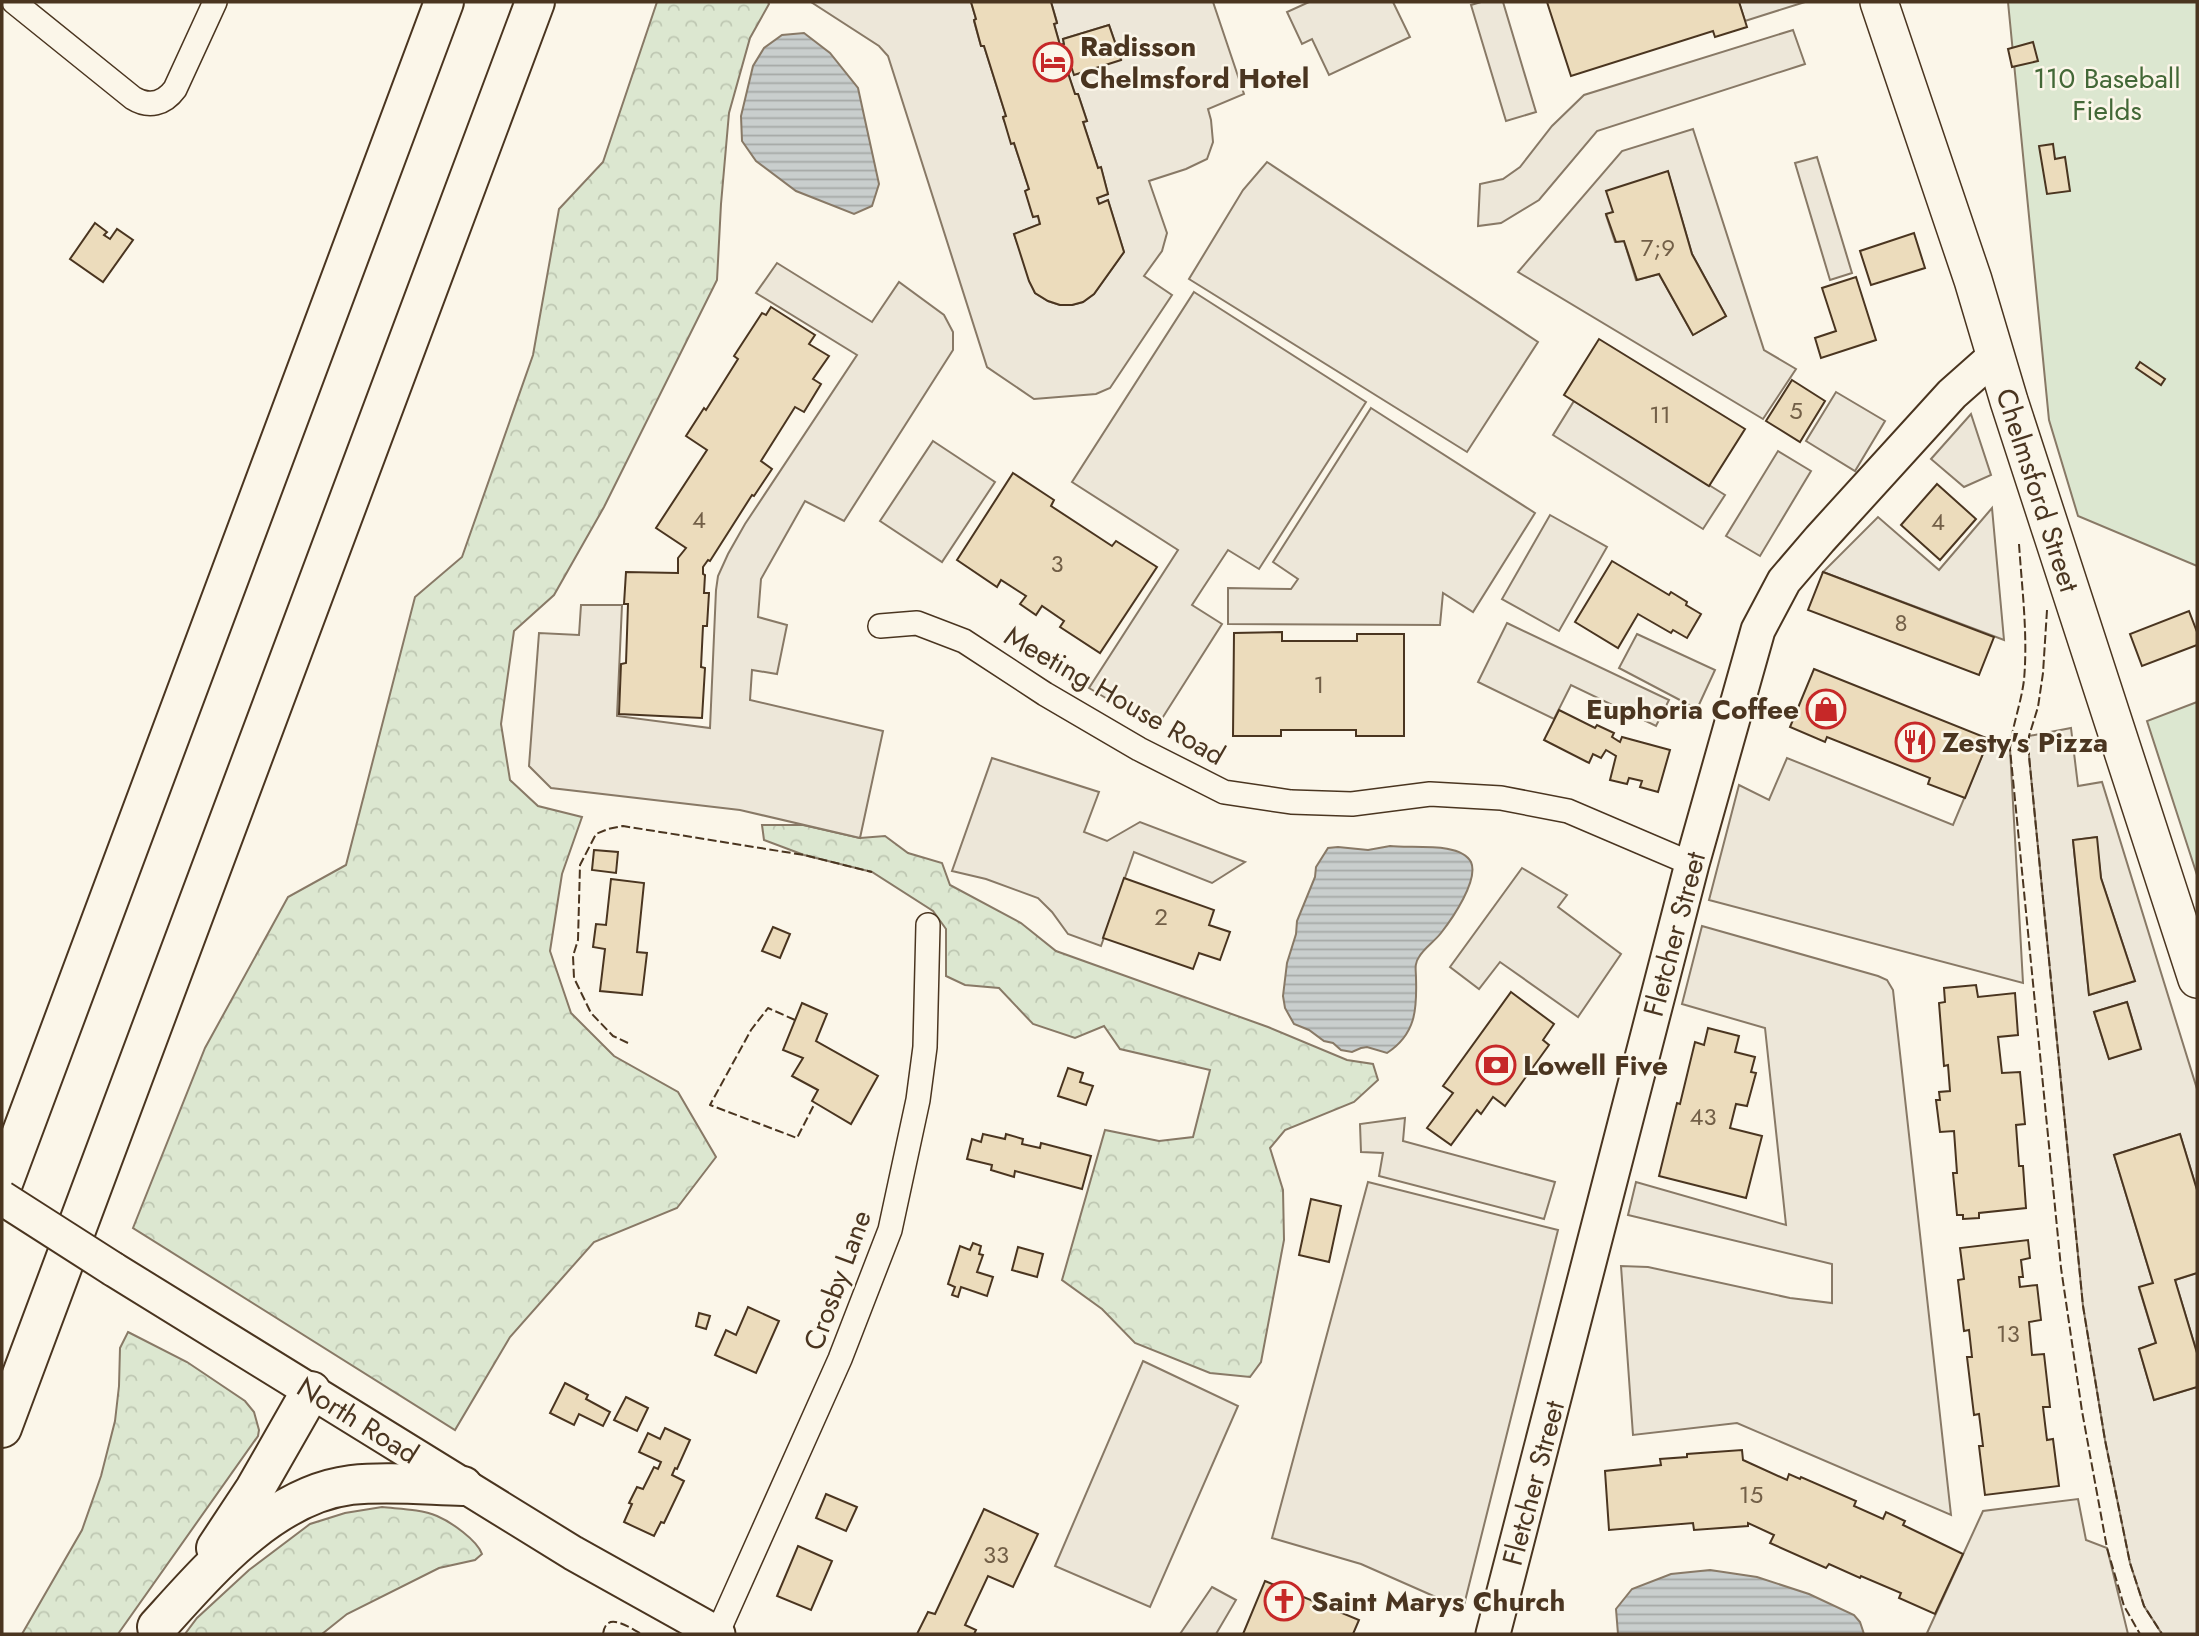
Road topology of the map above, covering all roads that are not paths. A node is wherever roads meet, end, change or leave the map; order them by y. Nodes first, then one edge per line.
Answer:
1 (14, 2) edge
2 (215, 2) edge
3 (437, 2) edge
4 (444, 2) edge
5 (535, 2) edge
6 (1879, 2) edge
7 (398, 124) junction
8 (1996, 355) junction
9 (880, 626) dead end
10 (1692, 864) junction
11 (928, 925) dead end
12 (2197, 979) edge
13 (2, 1186) edge
14 (2, 1198) edge
15 (312, 1391) junction
16 (2, 1428) edge
17 (463, 1486) junction
18 (155, 1631) edge
19 (718, 1634) edge
20 (1493, 1634) edge

1 - 2 street
3 - 7 highway
4 - 7 highway
5 - 16 highway
6 - 8 main road, Chelmsford Street
7 - 13 highway
8 - 10 street, Fletcher Street
8 - 12 main road, Chelmsford Street
9 - 10 street, Meeting House Road
10 - 20 street, Fletcher Street
11 - 19 street, Crosby Lane
14 - 15 street, North Road, bridge
15 - 17 street, North Road
15 - 18 highway
17 - 18 highway
17 - 19 street, North Road

